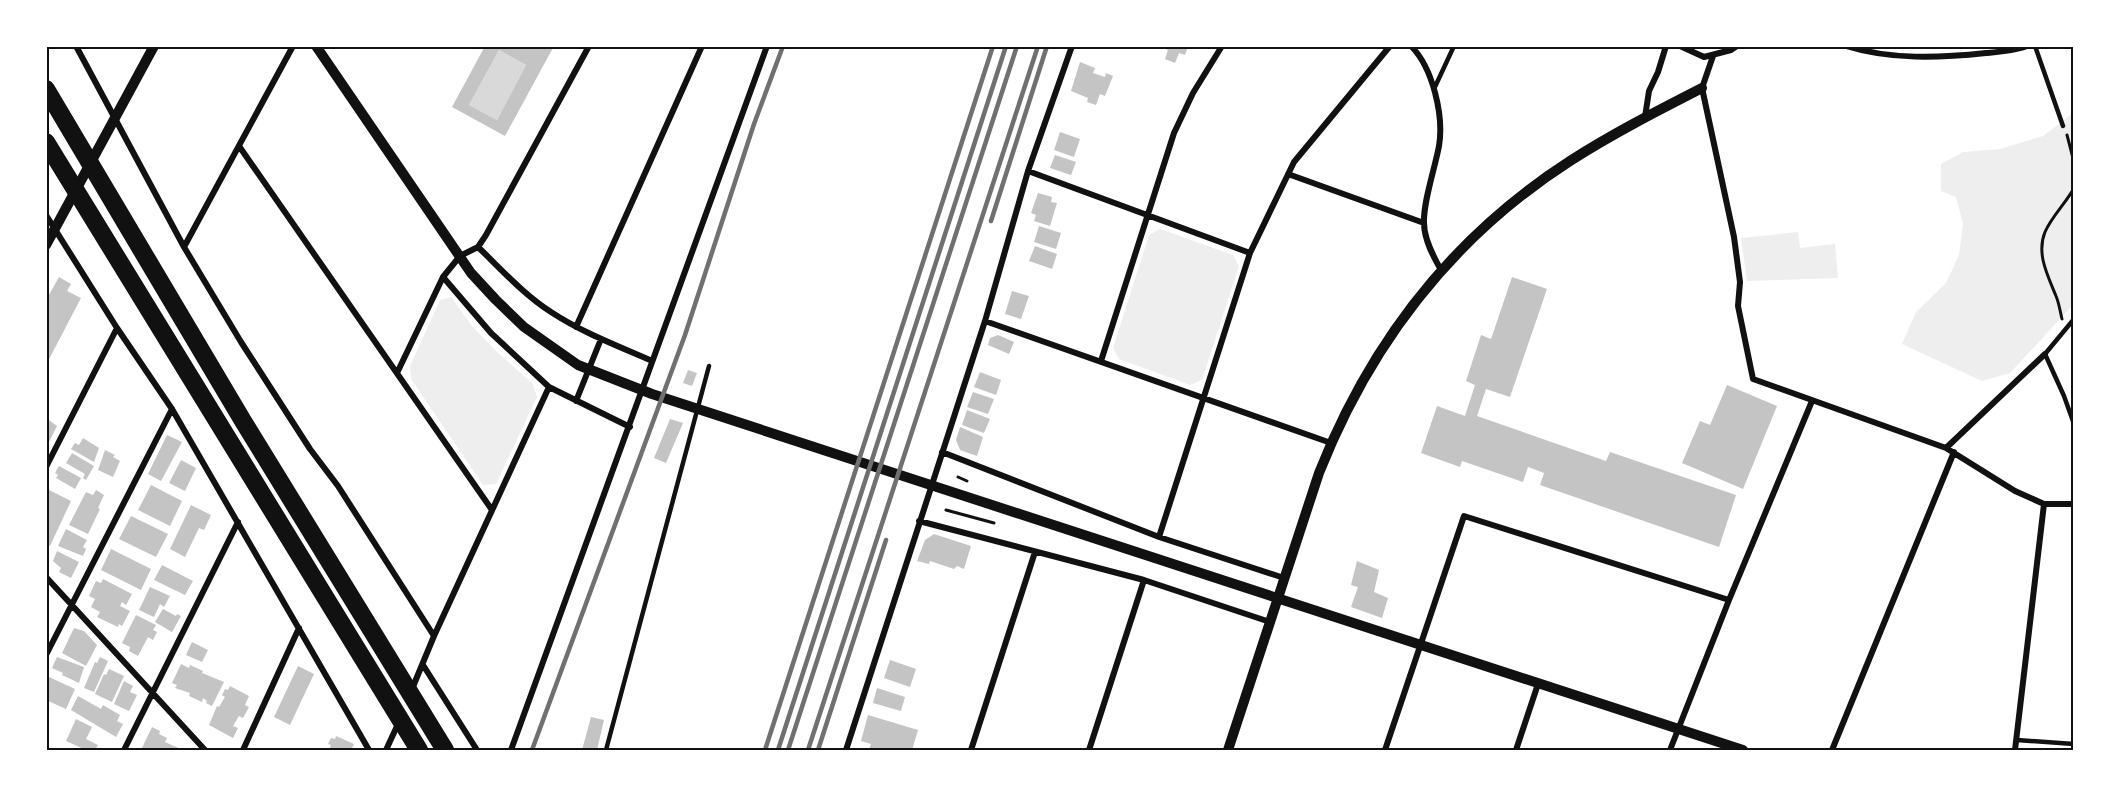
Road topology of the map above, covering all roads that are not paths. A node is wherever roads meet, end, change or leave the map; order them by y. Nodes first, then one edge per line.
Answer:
1 (76, 46) edge
2 (154, 46) edge
3 (293, 46) edge
4 (316, 46) edge
5 (589, 46) edge
6 (702, 46) edge
7 (767, 46) edge
8 (1072, 46) edge
9 (1221, 46) edge
10 (1390, 46) edge
11 (1412, 46) edge
12 (1454, 46) edge
13 (1666, 46) edge
14 (1680, 46) edge
15 (1737, 46) edge
16 (1845, 46) edge
17 (1887, 46) edge
18 (2027, 46) edge
19 (2035, 46) edge
20 (1713, 56) junction
21 (1887, 56) junction
22 (1702, 88) junction
23 (46, 89) edge
24 (1434, 90) junction
25 (116, 118) junction
26 (1645, 118) junction
27 (2063, 126) road end
28 (46, 142) edge
29 (239, 146) junction
30 (1028, 171) junction
31 (1288, 174) junction
32 (46, 215) edge
33 (1148, 216) junction
34 (1424, 223) junction
35 (55, 228) junction
36 (46, 245) edge
37 (478, 246) junction
38 (184, 247) junction
39 (1250, 253) junction
40 (460, 256) junction
41 (1441, 270) junction
42 (443, 277) junction
43 (2073, 319) edge
44 (985, 321) junction
45 (576, 327) junction
46 (117, 328) junction
47 (601, 339) junction
48 (2045, 354) junction
49 (652, 361) junction
50 (1101, 361) junction
51 (709, 366) dead end
52 (397, 374) junction
53 (549, 387) junction
54 (1204, 398) junction
55 (576, 401) junction
56 (1812, 401) junction
57 (172, 409) junction
58 (2073, 424) edge
59 (630, 427) junction
60 (1331, 443) junction
61 (1946, 448) junction
62 (942, 452) junction
63 (1954, 452) junction
64 (46, 467) edge
65 (2044, 504) junction
66 (2073, 504) edge
67 (492, 510) junction
68 (919, 521) junction
69 (238, 522) junction
70 (1159, 537) junction
71 (1035, 552) junction
72 (46, 577) edge
73 (1284, 579) junction
74 (1144, 580) junction
75 (1277, 599) junction
76 (1729, 600) junction
77 (72, 605) junction
78 (1269, 622) junction
79 (299, 628) junction
80 (434, 636) junction
81 (1420, 645) junction
82 (46, 655) edge
83 (423, 665) junction
84 (1538, 684) junction
85 (153, 693) junction
86 (1677, 729) junction
87 (2017, 740) junction
88 (2073, 744) edge
89 (124, 750) edge
90 (205, 750) edge
91 (243, 750) edge
92 (369, 750) edge
93 (386, 750) edge
94 (419, 750) edge
95 (445, 750) edge
96 (477, 750) edge
97 (511, 750) edge
98 (606, 750) edge
99 (846, 750) edge
100 (971, 750) edge
101 (1089, 750) edge
102 (1228, 750) edge
103 (1385, 750) edge
104 (1516, 750) edge
105 (1670, 750) edge
106 (1743, 750) edge
107 (1832, 750) edge
108 (2016, 750) edge

1 - 25 street
2 - 25 street
3 - 29 street
4 - 40 street
5 - 37 street
6 - 45 street
7 - 49 street
8 - 30 street
9 - 33 street
10 - 31 street
11 - 24 street
12 - 24 lane
13 - 26 street
14 - 20 street
15 - 20 street
16 - 21 street
17 - 21 street
18 - 21 street
19 - 27 lane
20 - 22 street
22 - 26 street
22 - 56 street
23 - 95 highway
24 - 34 street
25 - 35 street
25 - 38 street
26 - 41 street
28 - 94 highway
29 - 38 street
29 - 52 street
30 - 33 street
30 - 44 street
31 - 34 street
31 - 39 street
32 - 35 street
33 - 39 street
33 - 50 street
34 - 41 street
35 - 36 street
35 - 46 street
37 - 40 street
37 - 45 street
38 - 80 street
39 - 54 street
40 - 42 street
40 - 75 street
41 - 60 street
42 - 52 street
42 - 53 street
43 - 48 lane
44 - 50 street
44 - 62 street
45 - 47 street
46 - 57 street
46 - 64 street
47 - 49 street
47 - 55 street
48 - 58 lane
48 - 61 street
49 - 59 street
50 - 54 street
51 - 98 lane
52 - 67 street
53 - 55 street
53 - 67 street
54 - 60 street
54 - 70 street
55 - 59 street
56 - 61 street
56 - 76 street
57 - 69 street
57 - 77 street
59 - 97 street
60 - 73 street
61 - 63 street
62 - 68 street
62 - 70 street
63 - 65 street
63 - 107 street
65 - 66 street
65 - 87 street
67 - 80 street
68 - 71 street
68 - 99 street
69 - 79 street
69 - 85 street
70 - 73 street
71 - 74 street
71 - 100 street
72 - 77 street
73 - 75 street
74 - 78 street
74 - 101 street
75 - 78 street
75 - 81 street
76 - 81 street
76 - 86 street
77 - 82 street
77 - 85 street
78 - 102 street
79 - 91 street
79 - 92 street
80 - 83 street
81 - 84 street
81 - 103 street
83 - 93 street
83 - 96 street
84 - 86 street
84 - 104 street
85 - 89 street
85 - 90 street
86 - 105 street
86 - 106 street
87 - 88 lane
87 - 108 street

